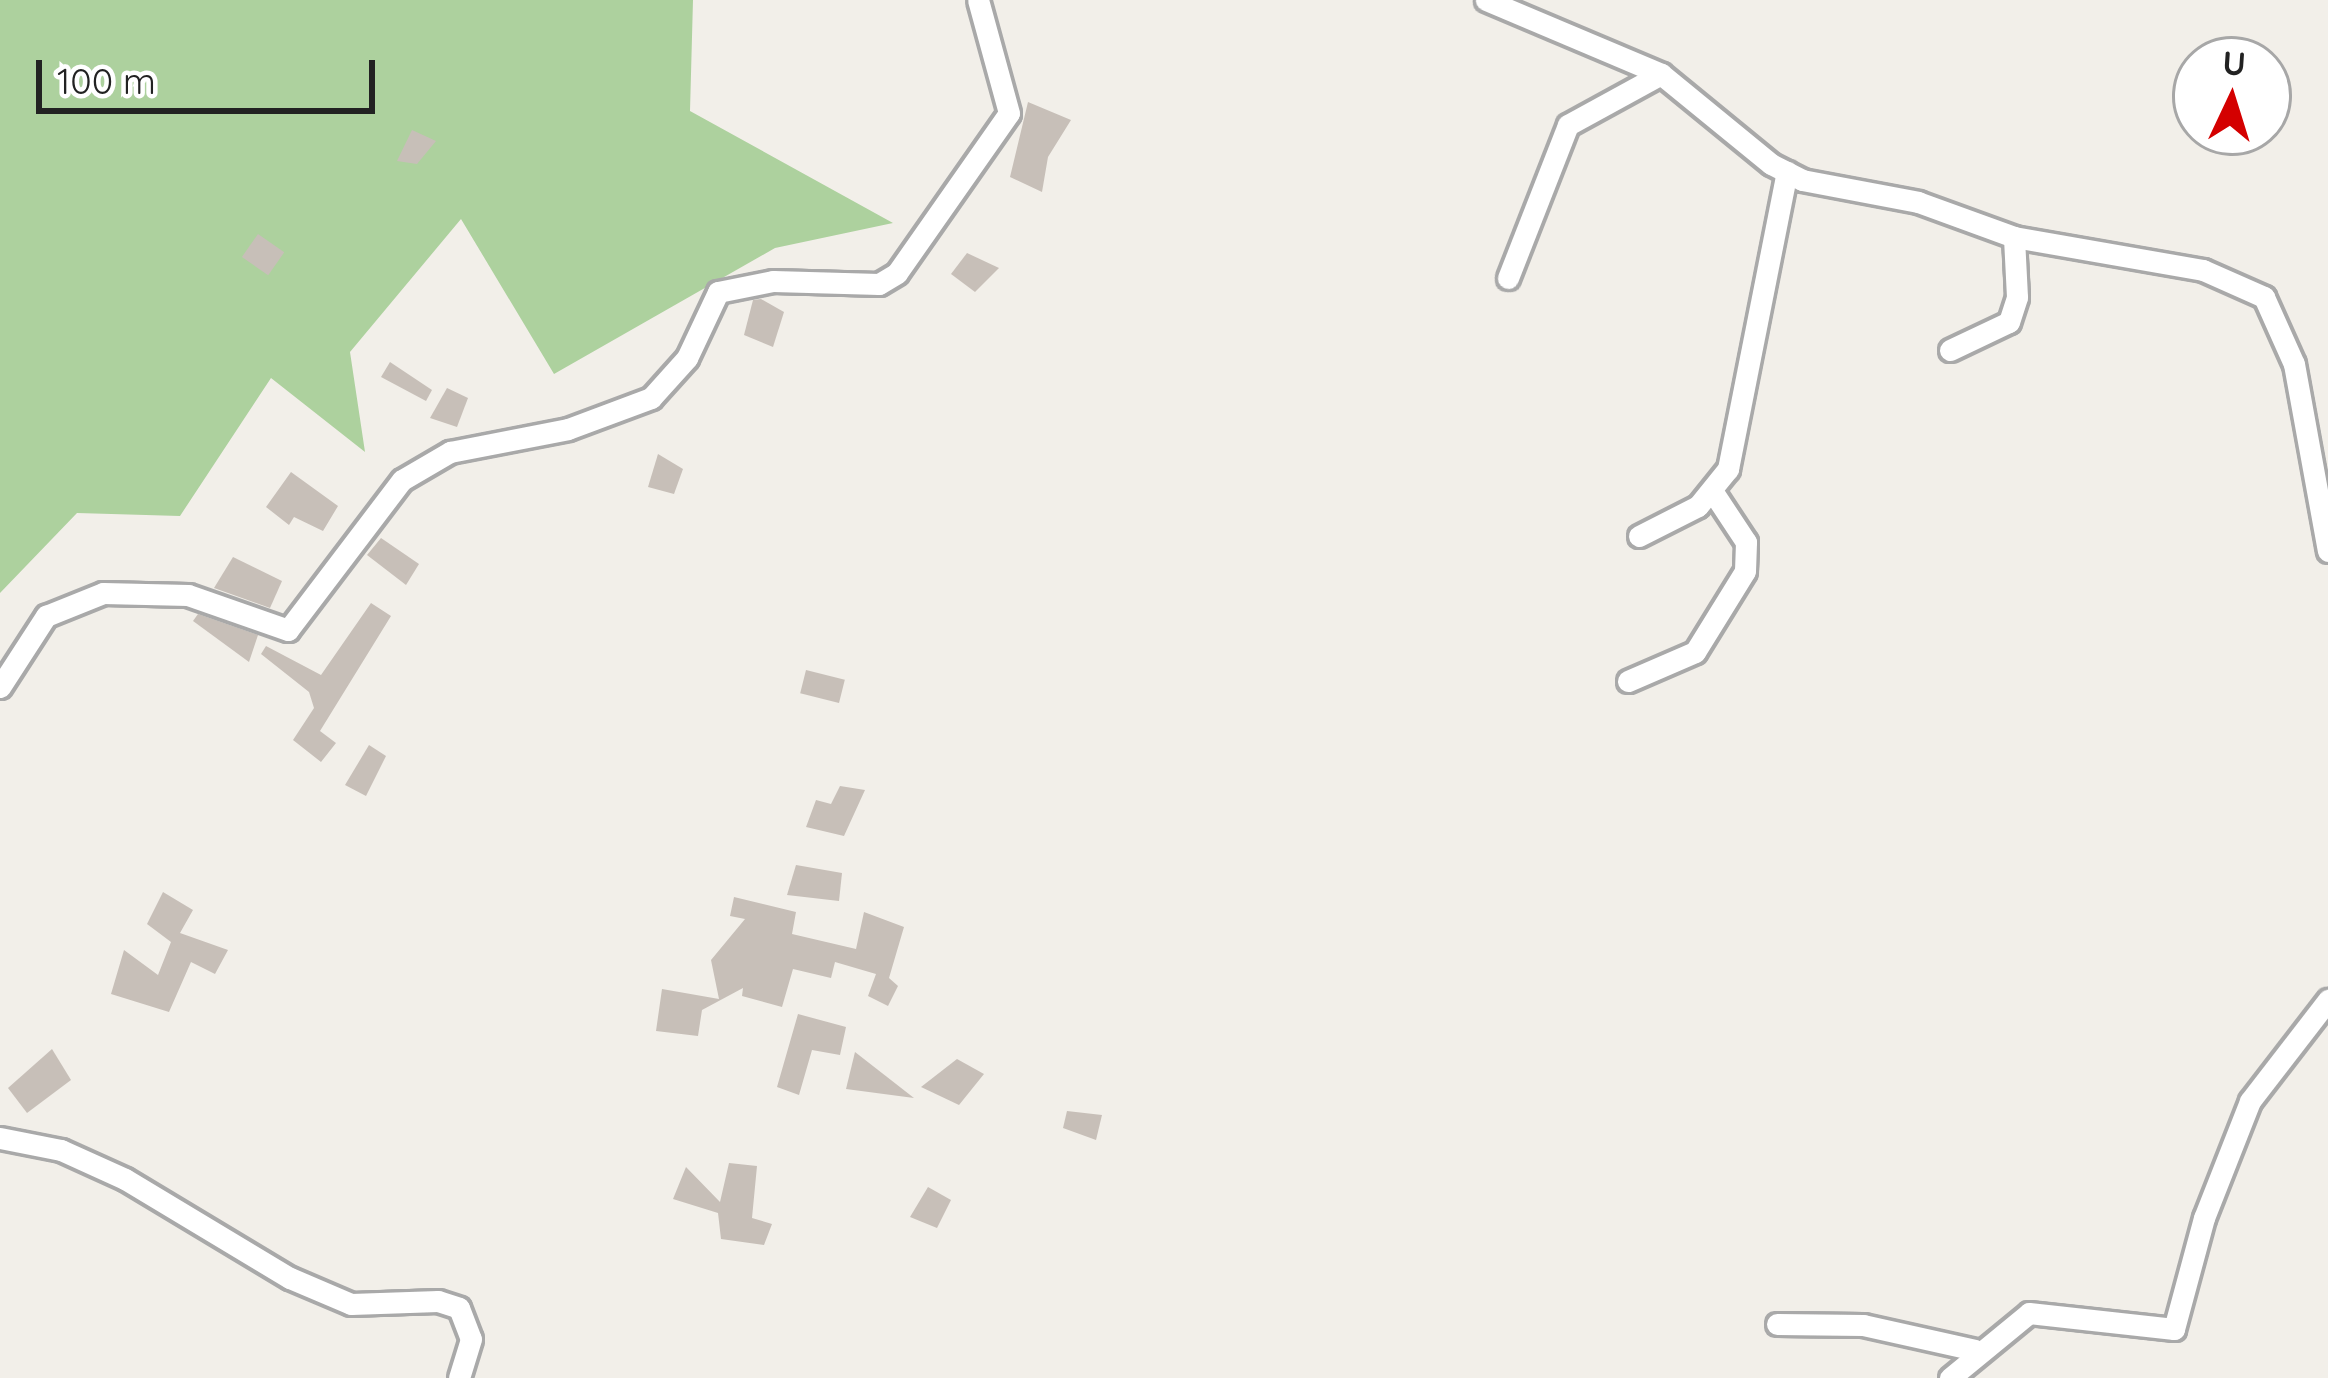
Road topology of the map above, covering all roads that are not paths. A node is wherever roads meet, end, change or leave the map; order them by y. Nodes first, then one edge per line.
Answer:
1 (978, 0) edge
2 (1486, 0) edge
3 (1661, 74) junction
4 (1787, 172) junction
5 (2014, 237) junction
6 (1508, 278) dead end
7 (1950, 350) dead end
8 (1713, 492) junction
9 (1639, 536) dead end
10 (2328, 551) edge
11 (1628, 681) dead end
12 (0, 687) edge
13 (2328, 1000) edge
14 (0, 1138) edge
15 (1777, 1324) dead end
16 (1975, 1350) junction
17 (459, 1378) edge
18 (1950, 1378) edge

1 - 12 street
2 - 3 street
3 - 4 street
3 - 6 street
4 - 5 street
4 - 8 street
5 - 7 street
5 - 10 street
8 - 9 street
8 - 11 street
13 - 16 street
14 - 17 street
15 - 16 street
16 - 18 street

